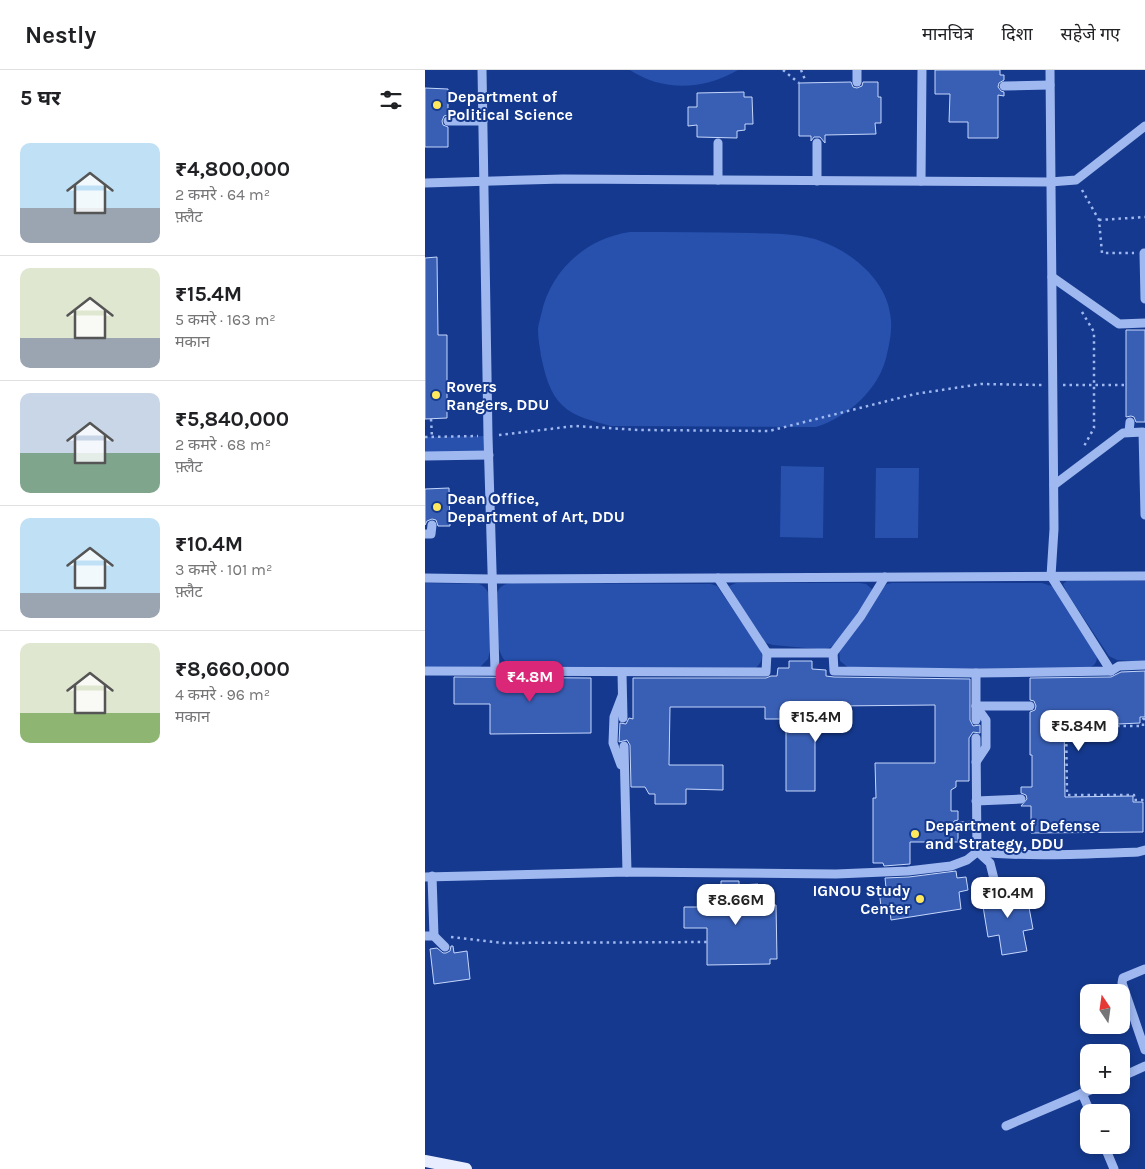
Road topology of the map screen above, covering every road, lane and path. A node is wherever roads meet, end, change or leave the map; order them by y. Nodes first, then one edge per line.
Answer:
1 (482, 70) edge
2 (783, 70) edge
3 (801, 70) edge
4 (857, 70) edge
5 (922, 70) edge
6 (1050, 70) edge
7 (799, 82) dead end
8 (806, 82) dead end
9 (857, 82) dead end
10 (1050, 85) junction
11 (1004, 86) dead end
12 (448, 121) dead end
13 (483, 121) junction
14 (1144, 129) edge
15 (718, 143) dead end
16 (817, 143) dead end
17 (718, 180) junction
18 (1076, 180) junction
19 (484, 181) junction
20 (817, 181) junction
21 (921, 181) junction
22 (1050, 182) junction
23 (425, 183) edge
24 (1145, 217) edge
25 (1099, 220) junction
26 (1143, 253) joint
27 (1052, 277) junction
28 (1145, 299) edge
29 (1081, 310) dead end
30 (1145, 323) edge
31 (1053, 385) junction
32 (1094, 385) junction
33 (1126, 385) dead end
34 (431, 419) dead end
35 (1130, 422) dead end
36 (1129, 432) junction
37 (489, 436) junction
38 (425, 437) edge
39 (432, 437) junction
40 (1081, 451) dead end
41 (489, 455) junction
42 (425, 456) edge
43 (1053, 485) junction
44 (1145, 515) edge
45 (432, 526) dead end
46 (425, 534) edge
47 (1051, 576) junction
48 (1145, 576) edge
49 (885, 577) junction
50 (425, 578) edge
51 (718, 578) junction
52 (492, 579) junction
53 (767, 653) junction
54 (833, 653) junction
55 (1145, 665) edge
56 (425, 671) edge
57 (495, 671) junction
58 (1111, 671) junction
59 (622, 673) junction
60 (976, 673) junction
61 (622, 696) junction
62 (976, 706) junction
63 (1030, 706) dead end
64 (623, 718) dead end
65 (1145, 719) edge
66 (976, 720) dead end
67 (976, 738) dead end
68 (624, 746) dead end
69 (976, 762) junction
70 (624, 772) junction
71 (1021, 799) dead end
72 (1145, 800) edge
73 (976, 801) junction
74 (976, 825) junction
75 (958, 826) dead end
76 (1145, 850) edge
77 (977, 852) junction
78 (627, 872) junction
79 (428, 876) edge
80 (997, 891) dead end
81 (430, 936) edge
82 (707, 942) dead end
83 (445, 947) dead end
84 (1145, 969) edge
85 (1145, 1050) edge
86 (1145, 1066) edge
87 (1130, 1073) edge
88 (1082, 1094) joint
89 (1086, 1104) edge
90 (1006, 1126) dead end
91 (1108, 1154) edge
92 (425, 1161) edge
93 (466, 1169) edge
94 (1114, 1169) edge

1 - 13 street
2 - 7 path
3 - 8 path
4 - 9 street
5 - 21 street
6 - 10 street
10 - 11 street
10 - 22 street
12 - 13 street
13 - 19 street
14 - 18 street
15 - 17 street
16 - 20 street
17 - 19 street
17 - 20 street
18 - 22 street
18 - 25 path
19 - 23 street
19 - 37 street
20 - 21 street
21 - 22 street
22 - 27 street
24 - 25 path
25 - 26 path
26 - 28 street
27 - 30 street
27 - 31 street
29 - 32 path
31 - 32 path
31 - 37 path
31 - 43 street
32 - 33 path
32 - 40 path
34 - 39 path
35 - 36 street
36 - 43 street
36 - 44 street
37 - 39 path
37 - 41 street
38 - 39 path
41 - 42 street
41 - 52 street
43 - 47 street
45 - 46 street
47 - 48 street
47 - 49 street
47 - 58 street
49 - 51 street
49 - 54 street
50 - 52 street
51 - 52 street
51 - 53 street
52 - 57 street
53 - 54 street
53 - 59 street
54 - 60 street
55 - 58 street
56 - 57 street
57 - 59 street
58 - 60 street
59 - 61 street
60 - 62 street
61 - 64 street
61 - 70 street
62 - 63 street
62 - 66 street
62 - 69 street
65 - 72 path
67 - 69 street
68 - 70 street
69 - 73 street
70 - 78 street
71 - 73 street
73 - 74 street
74 - 75 street
74 - 77 street
76 - 77 street
77 - 78 street
77 - 80 street
78 - 79 street
79 - 81 street
81 - 82 path
81 - 83 street
84 - 85 street
86 - 87 street
88 - 89 street
88 - 90 street
91 - 94 street
92 - 93 main road

